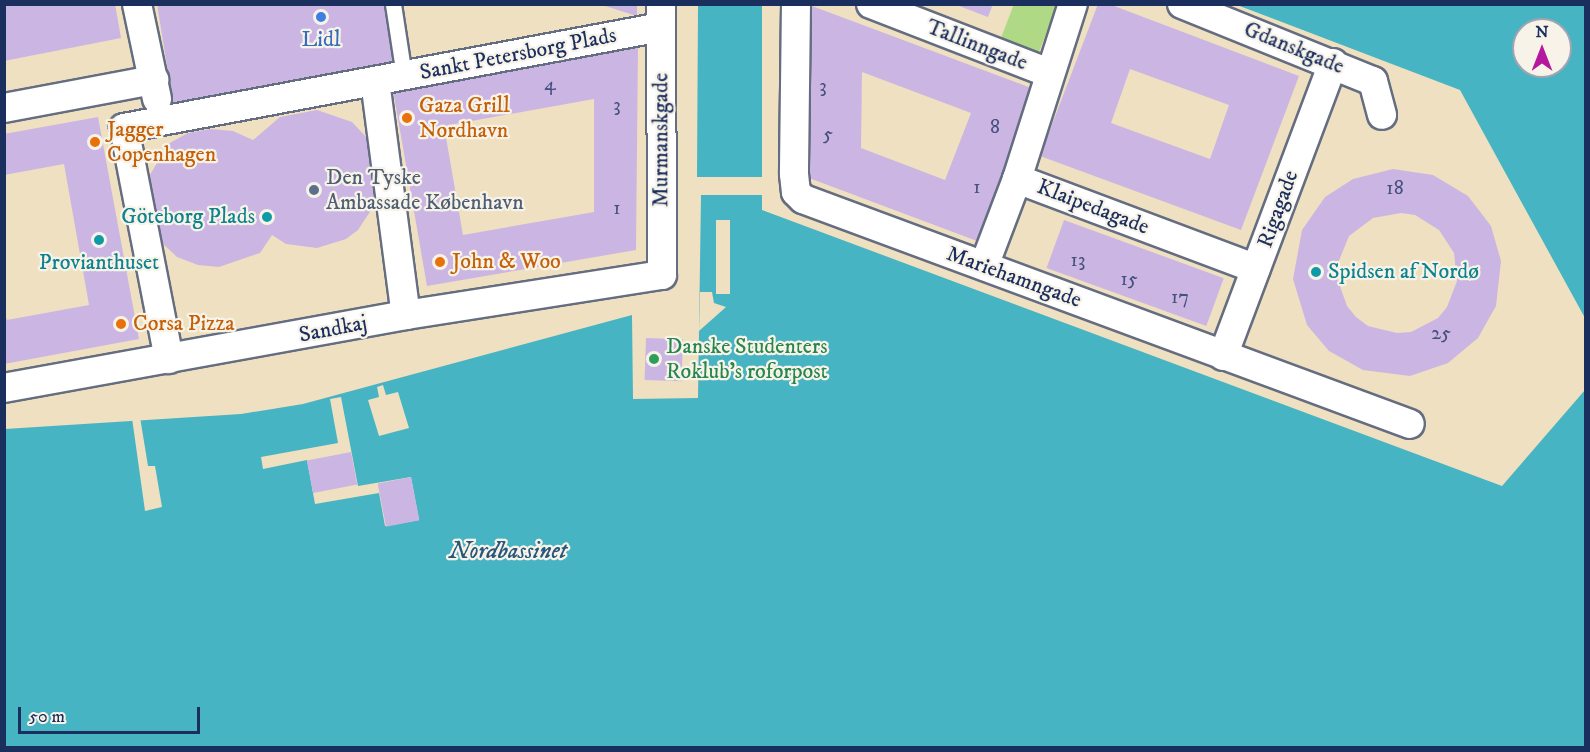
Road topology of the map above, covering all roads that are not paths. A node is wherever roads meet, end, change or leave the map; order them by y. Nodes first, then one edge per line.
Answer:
1 (137, 4) edge
2 (393, 4) edge
3 (796, 4) edge
4 (871, 4) edge
5 (1073, 4) edge
6 (1182, 4) edge
7 (661, 16) edge
8 (1333, 63) junction
9 (1049, 73) junction
10 (404, 76) junction
11 (154, 80) junction
12 (375, 81) junction
13 (4, 108) edge
14 (1382, 115) dead end
15 (162, 120) junction
16 (1017, 179) junction
17 (984, 266) junction
18 (1256, 269) junction
19 (662, 275) joint
20 (406, 315) junction
21 (1223, 356) junction
22 (169, 359) junction
23 (4, 388) edge
24 (1410, 423) dead end

1 - 11 street
2 - 10 lane
3 - 17 street, Mariehamngade
4 - 9 street, Tallinngade
5 - 9 street, Tallinngade
6 - 8 street, Gdanskgade
7 - 10 street, Sankt Petersborg Plads
7 - 19 street, Murmanskgade
8 - 14 street, Gdanskgade
8 - 18 street, Rigagade
9 - 16 street
10 - 12 street, Sankt Petersborg Plads
11 - 13 street
11 - 15 street
12 - 15 street
12 - 20 street
15 - 22 street
16 - 17 street, Klaipedagade
16 - 18 street, Klaipedagade
17 - 21 street, Mariehamngade
18 - 21 street, Rigagade
19 - 20 street, Sandkaj
20 - 22 street, Sandkaj
21 - 24 street, Mariehamngade
22 - 23 street, Sandkaj

